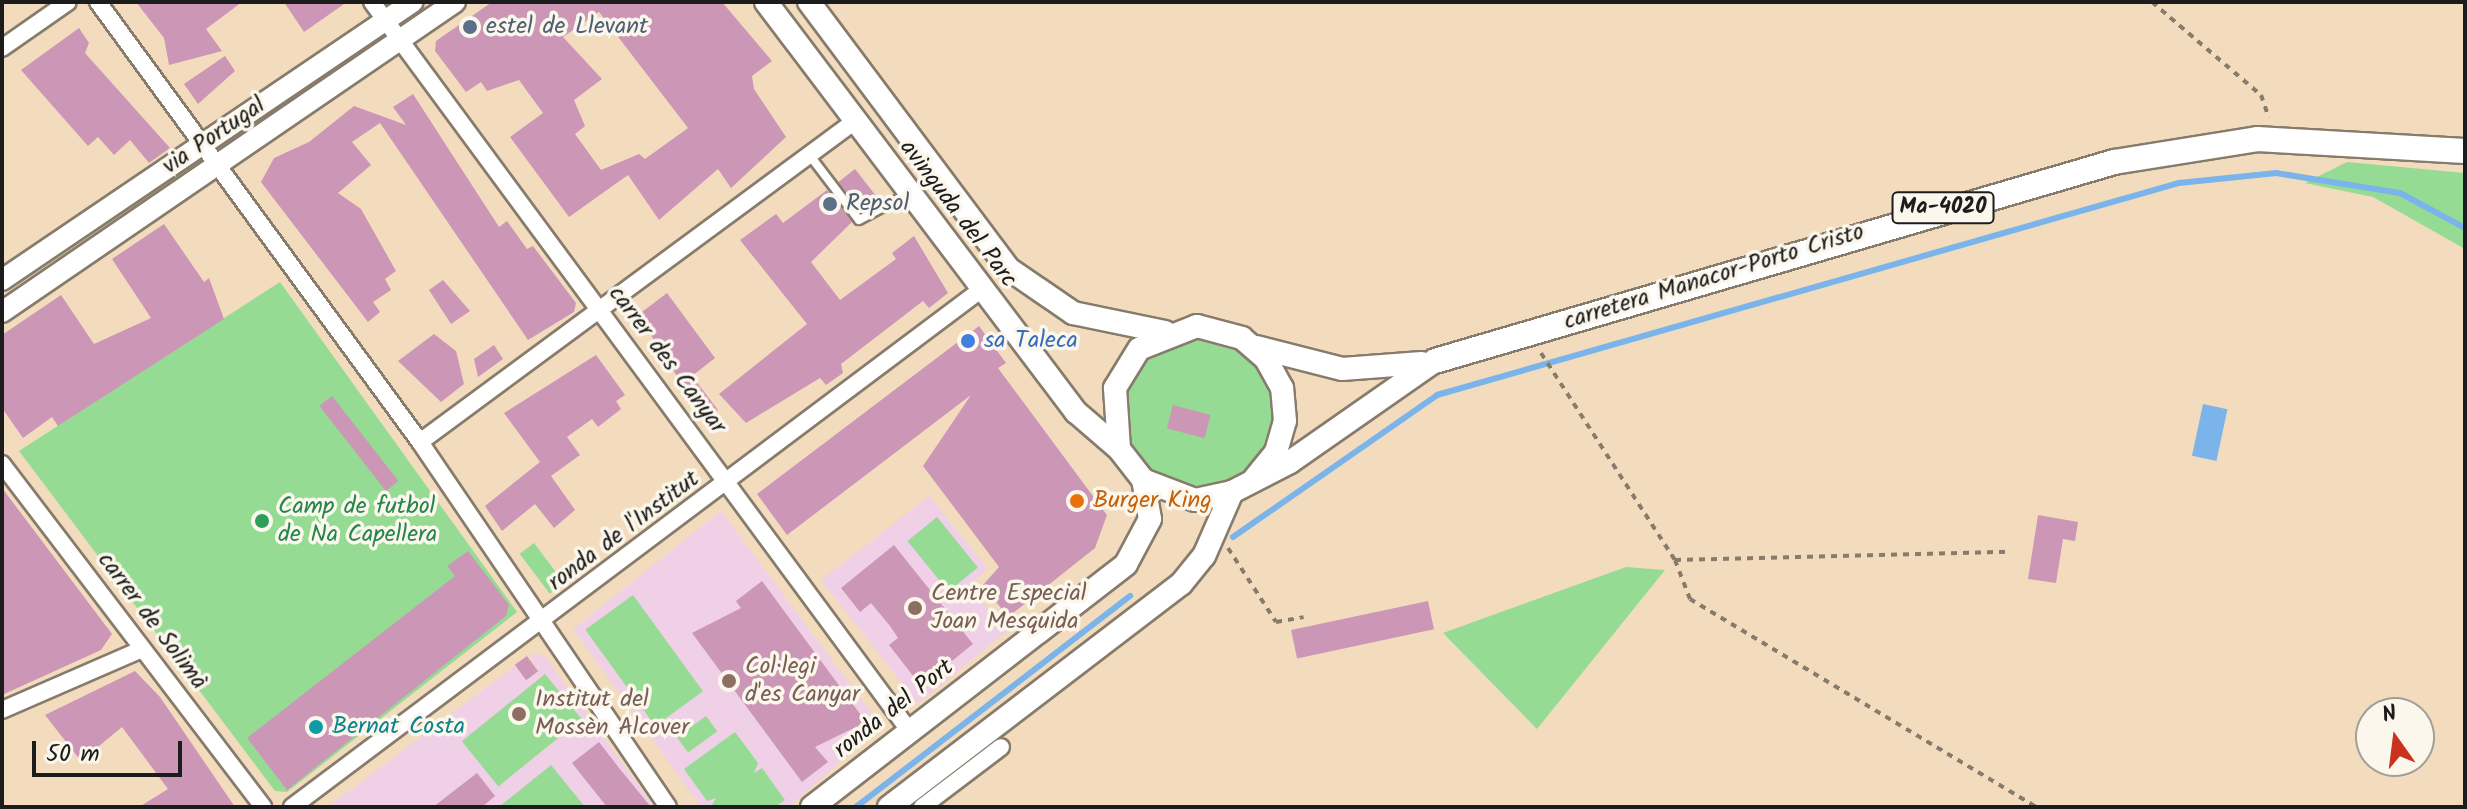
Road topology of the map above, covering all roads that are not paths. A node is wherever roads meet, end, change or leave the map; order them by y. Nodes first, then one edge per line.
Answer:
1 (68, 2) edge
2 (98, 2) edge
3 (372, 2) edge
4 (413, 2) edge
5 (455, 2) edge
6 (766, 2) edge
7 (809, 2) edge
8 (386, 21) junction
9 (400, 40) junction
10 (2, 48) edge
11 (855, 121) junction
12 (202, 146) junction
13 (2465, 151) edge
14 (811, 157) junction
15 (216, 166) junction
16 (910, 193) junction
17 (2, 280) edge
18 (982, 289) junction
19 (600, 311) junction
20 (2, 312) edge
21 (1165, 332) junction
22 (1255, 347) junction
23 (1435, 361) junction
24 (420, 442) junction
25 (1119, 449) junction
26 (2, 464) edge
27 (1255, 478) junction
28 (1143, 480) junction
29 (728, 481) junction
30 (1232, 492) junction
31 (542, 623) junction
32 (142, 649) junction
33 (2, 710) edge
34 (908, 729) junction
35 (1001, 747) dead end
36 (920, 802) edge
37 (263, 807) edge
38 (292, 807) edge
39 (668, 807) edge
40 (812, 807) edge
41 (889, 807) edge

1 - 10 street
2 - 12 street
3 - 8 street, carrer des Canyar
4 - 8 street, via Portugal
5 - 9 street, via Portugal
6 - 11 main road, avinguda del Parc
7 - 21 main road, avinguda del Parc
8 - 9 street, carrer des Canyar
8 - 12 street, via Portugal
9 - 15 street, via Portugal
9 - 19 street, carrer des Canyar
11 - 14 street
11 - 16 main road, avinguda del Parc
12 - 15 street
12 - 17 street, via Portugal
13 - 23 main road, carretera Manacor-Porto Cristo / Ma-4020
14 - 16 lane
14 - 19 street
15 - 20 street, via Portugal
15 - 24 street
16 - 18 main road, avinguda del Parc
18 - 25 main road, avinguda del Parc
18 - 29 street, ronda de l'Institut
19 - 24 street
19 - 29 street, carrer des Canyar
21 - 22 main road, Ma-4020
21 - 25 main road
22 - 23 main road, Ma-4020
22 - 27 main road, Ma-4020
23 - 27 main road, Ma-4020
24 - 31 street
25 - 28 main road
26 - 32 street, carrer de Solimà
27 - 30 main road, Ma-4020
28 - 30 main road, Ma-4020
28 - 34 main road, ronda del Port
29 - 31 street, ronda de l'Institut
29 - 34 street, carrer des Canyar
30 - 36 main road
31 - 38 street, ronda de l'Institut
31 - 39 street
32 - 33 street
32 - 37 street, carrer de Solimà
34 - 40 main road, ronda del Port
35 - 36 street
36 - 41 main road

